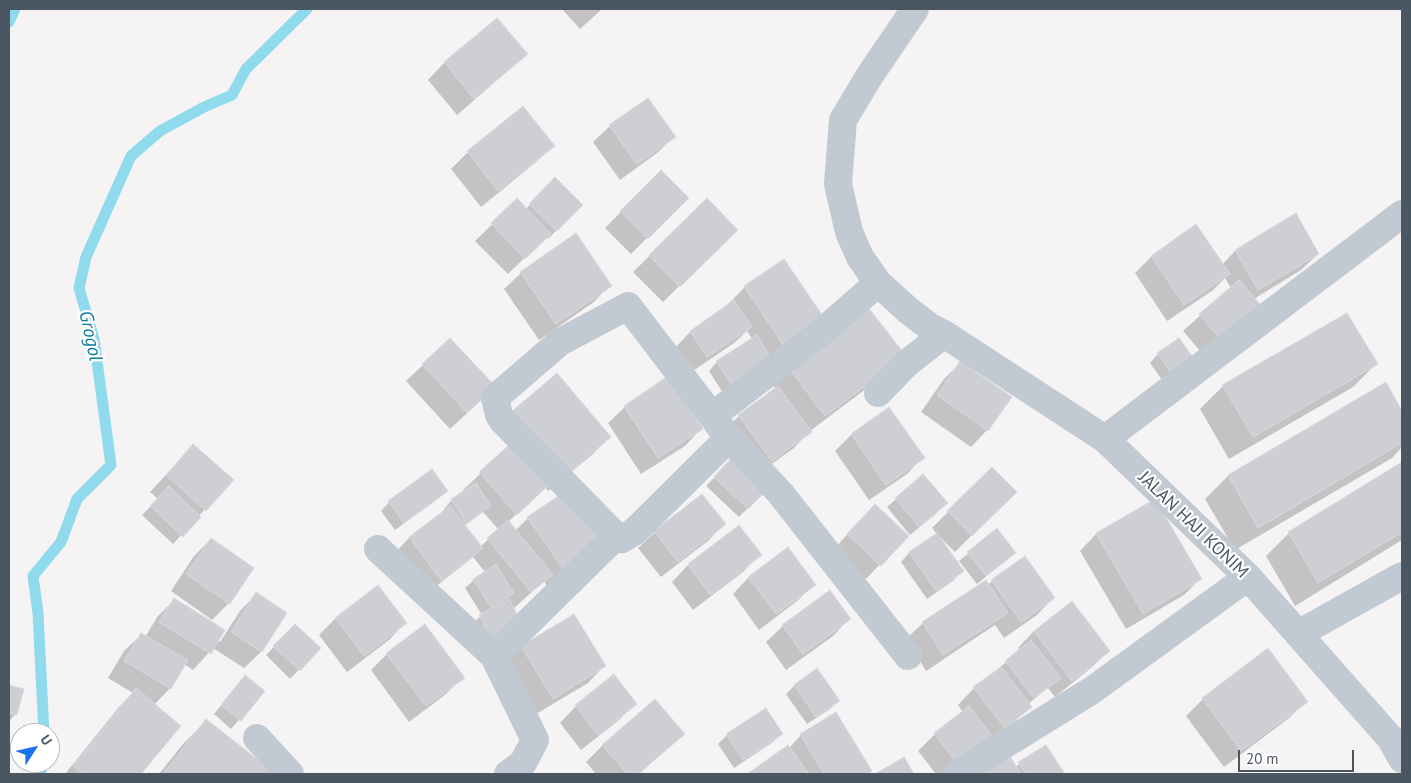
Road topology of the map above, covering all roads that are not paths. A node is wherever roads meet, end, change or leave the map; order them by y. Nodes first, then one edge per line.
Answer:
1 (915, 9) edge
2 (1402, 214) edge
3 (878, 283) junction
4 (944, 334) junction
5 (878, 393) dead end
6 (712, 416) junction
7 (729, 438) junction
8 (1104, 439) junction
9 (616, 536) junction
10 (378, 549) dead end
11 (1248, 576) junction
12 (1402, 576) edge
13 (1298, 634) junction
14 (494, 656) junction
15 (908, 656) dead end
16 (257, 738) dead end
17 (1399, 745) edge
18 (290, 774) edge
19 (508, 774) edge
20 (958, 774) edge

1 - 3 street, JALAN HAJI KONIM
2 - 8 street
3 - 4 street, JALAN HAJI KONIM
3 - 6 street
4 - 5 street
4 - 8 street, JALAN HAJI KONIM
6 - 7 street
6 - 9 street
7 - 9 street
7 - 15 street
8 - 11 street, JALAN HAJI KONIM
9 - 14 street
10 - 14 street
11 - 13 street, JALAN HAJI KONIM
11 - 20 street
12 - 13 street
13 - 17 street, JALAN HAJI KONIM
14 - 19 street
16 - 18 street

